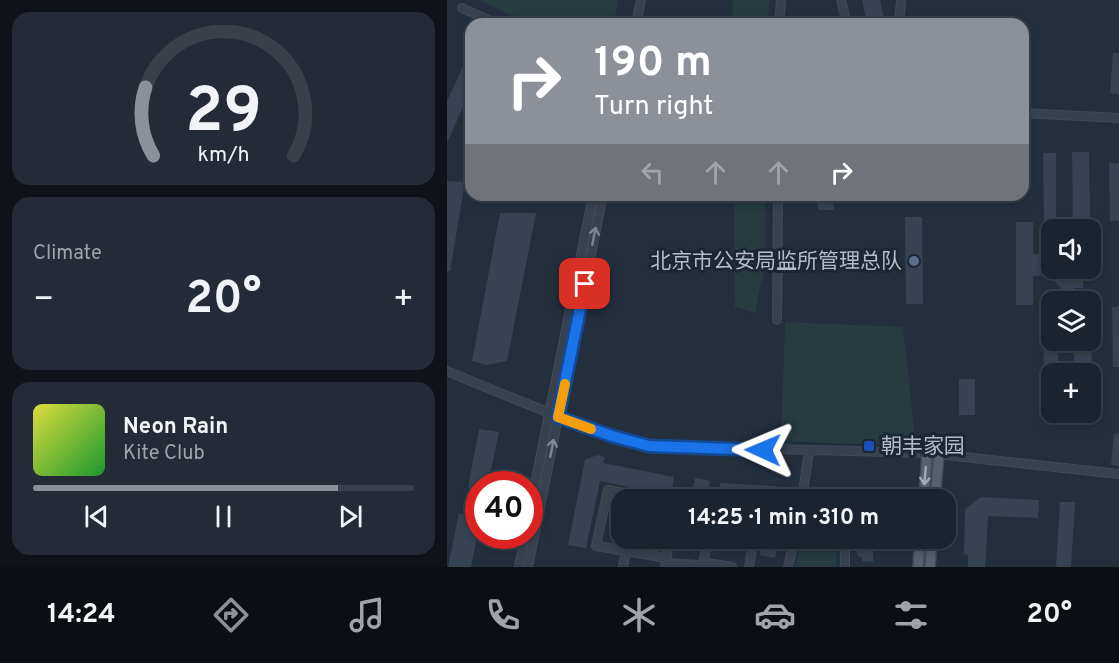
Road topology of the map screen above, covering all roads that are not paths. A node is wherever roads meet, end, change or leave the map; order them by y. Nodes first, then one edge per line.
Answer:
1 (641, 0) edge
2 (781, 0) edge
3 (841, 0) edge
4 (901, 0) edge
5 (462, 8) dead end
6 (484, 18) edge
7 (637, 18) edge
8 (780, 18) edge
9 (846, 18) edge
10 (900, 18) edge
11 (1029, 113) edge
12 (1119, 118) edge
13 (592, 201) edge
14 (602, 201) edge
15 (778, 201) edge
16 (777, 320) dead end
17 (447, 371) edge
18 (549, 413) junction
19 (558, 417) junction
20 (809, 451) junction
21 (927, 453) junction
22 (939, 454) junction
23 (538, 471) edge
24 (1119, 474) edge
25 (804, 489) edge
26 (925, 489) edge
27 (936, 489) edge
28 (611, 491) edge
29 (611, 548) edge
30 (522, 549) edge
31 (614, 549) edge
32 (706, 549) edge
33 (752, 549) edge
34 (792, 549) edge
35 (846, 549) edge
36 (919, 549) edge
37 (931, 549) edge
38 (626, 551) junction
39 (666, 563) edge
40 (703, 564) junction
41 (519, 567) edge
42 (528, 567) edge
43 (623, 567) edge
44 (731, 567) edge
45 (749, 567) edge
46 (788, 567) edge
47 (845, 567) edge
48 (918, 567) edge
49 (930, 567) edge

1 - 7 street
2 - 8 street
3 - 9 street
4 - 10 street
5 - 6 street
11 - 12 street
13 - 18 street
19 -> 14 street
15 - 16 street
17 - 18 street
18 - 19 street
18 - 23 street
19 - 20 street
42 -> 19 street
20 - 21 street
20 - 25 street
21 - 22 street
21 -> 26 main road
22 - 24 street
22 - 27 main road
28 - 29 street
30 - 41 street
31 - 38 street
32 - 40 street
33 - 45 street
34 - 46 street
35 - 47 street
36 - 48 main road
37 - 49 main road
38 - 39 street
38 - 43 street
39 - 40 street
40 - 44 street

